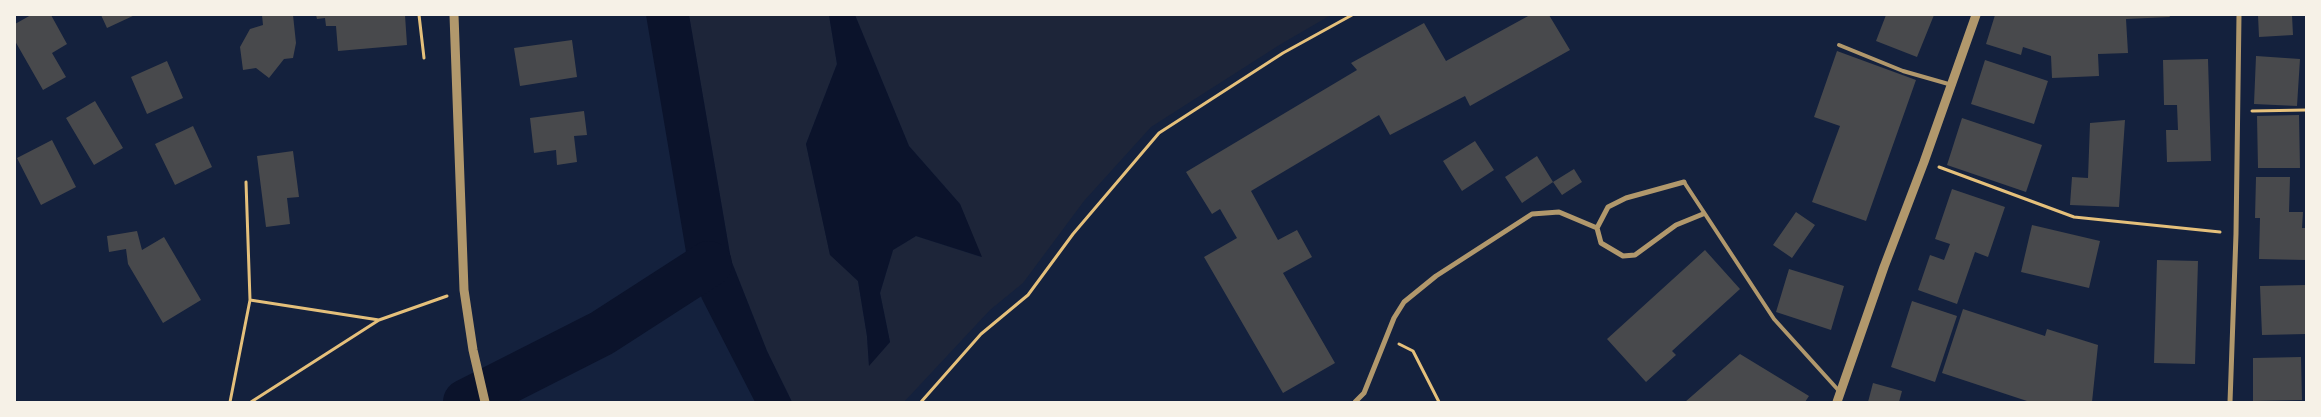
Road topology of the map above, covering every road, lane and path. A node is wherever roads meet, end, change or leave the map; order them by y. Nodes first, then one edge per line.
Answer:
1 (419, 15) edge
2 (454, 15) edge
3 (1352, 15) edge
4 (1976, 15) edge
5 (2239, 15) edge
6 (1839, 45) dead end
7 (424, 58) dead end
8 (1952, 85) junction
9 (2306, 110) edge
10 (2236, 111) junction
11 (1924, 162) junction
12 (246, 182) dead end
13 (1684, 182) joint
14 (1703, 214) junction
15 (1597, 228) junction
16 (2236, 234) junction
17 (464, 290) junction
18 (250, 300) junction
19 (379, 320) junction
20 (1385, 338) junction
21 (1840, 392) junction
22 (230, 402) edge
23 (251, 402) edge
24 (485, 402) edge
25 (921, 402) edge
26 (1355, 402) edge
27 (1439, 402) edge
28 (1837, 402) edge
29 (2230, 402) edge

1 - 7 path
2 - 17 street
3 - 25 path
4 - 8 street
5 - 10 street
6 - 8 lane
8 - 11 street
9 - 10 path
10 - 16 street
11 - 16 path
11 - 21 street
12 - 18 path
13 - 14 lane
13 - 15 street
14 - 15 street
14 - 21 lane
15 - 20 street
16 - 29 street
17 - 19 path
17 - 24 street
18 - 19 path
18 - 22 path
19 - 23 path
20 - 26 street
20 - 27 path
21 - 28 street

